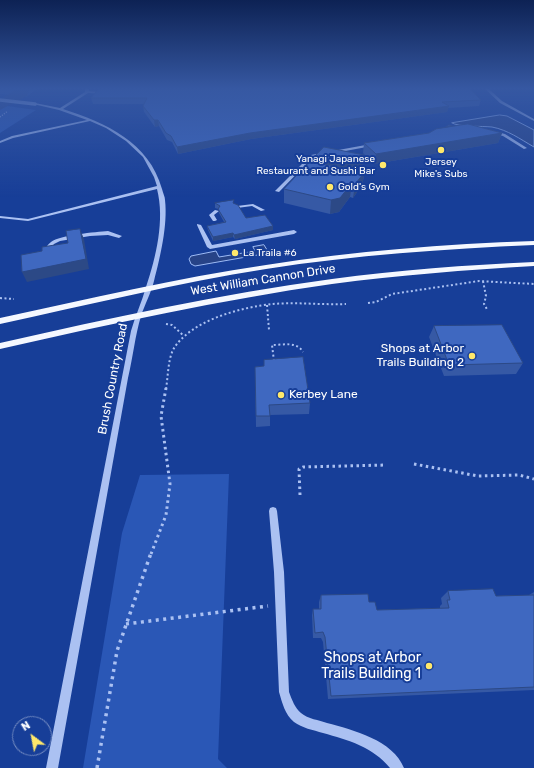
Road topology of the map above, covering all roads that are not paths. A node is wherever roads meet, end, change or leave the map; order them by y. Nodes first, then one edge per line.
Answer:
1 (69, 125) edge
2 (102, 125) edge
3 (479, 129) edge
4 (0, 142) edge
5 (379, 144) edge
6 (525, 148) dead end
7 (159, 187) junction
8 (277, 191) dead end
9 (237, 208) edge
10 (263, 210) dead end
11 (217, 211) edge
12 (0, 217) edge
13 (214, 220) dead end
14 (199, 224) dead end
15 (294, 232) dead end
16 (119, 236) dead end
17 (534, 243) edge
18 (46, 252) edge
19 (534, 264) edge
20 (149, 289) junction
21 (138, 315) junction
22 (0, 321) edge
23 (0, 346) edge
24 (273, 511) dead end
25 (52, 768) edge
26 (398, 768) edge

1 - 4 street
2 - 7 street, Brush Country Road
3 - 6 street
5 - 8 street
7 - 12 street
7 - 20 street, Brush Country Road
9 - 10 street
11 - 13 street
14 - 15 street
16 - 18 street
17 - 20 main road, West William Cannon Drive
19 - 21 main road, West William Cannon Drive
20 - 21 street, Brush Country Road
20 - 22 main road, West William Cannon Drive
21 - 23 main road, West William Cannon Drive
21 - 25 street, Brush Country Road
24 - 26 street

